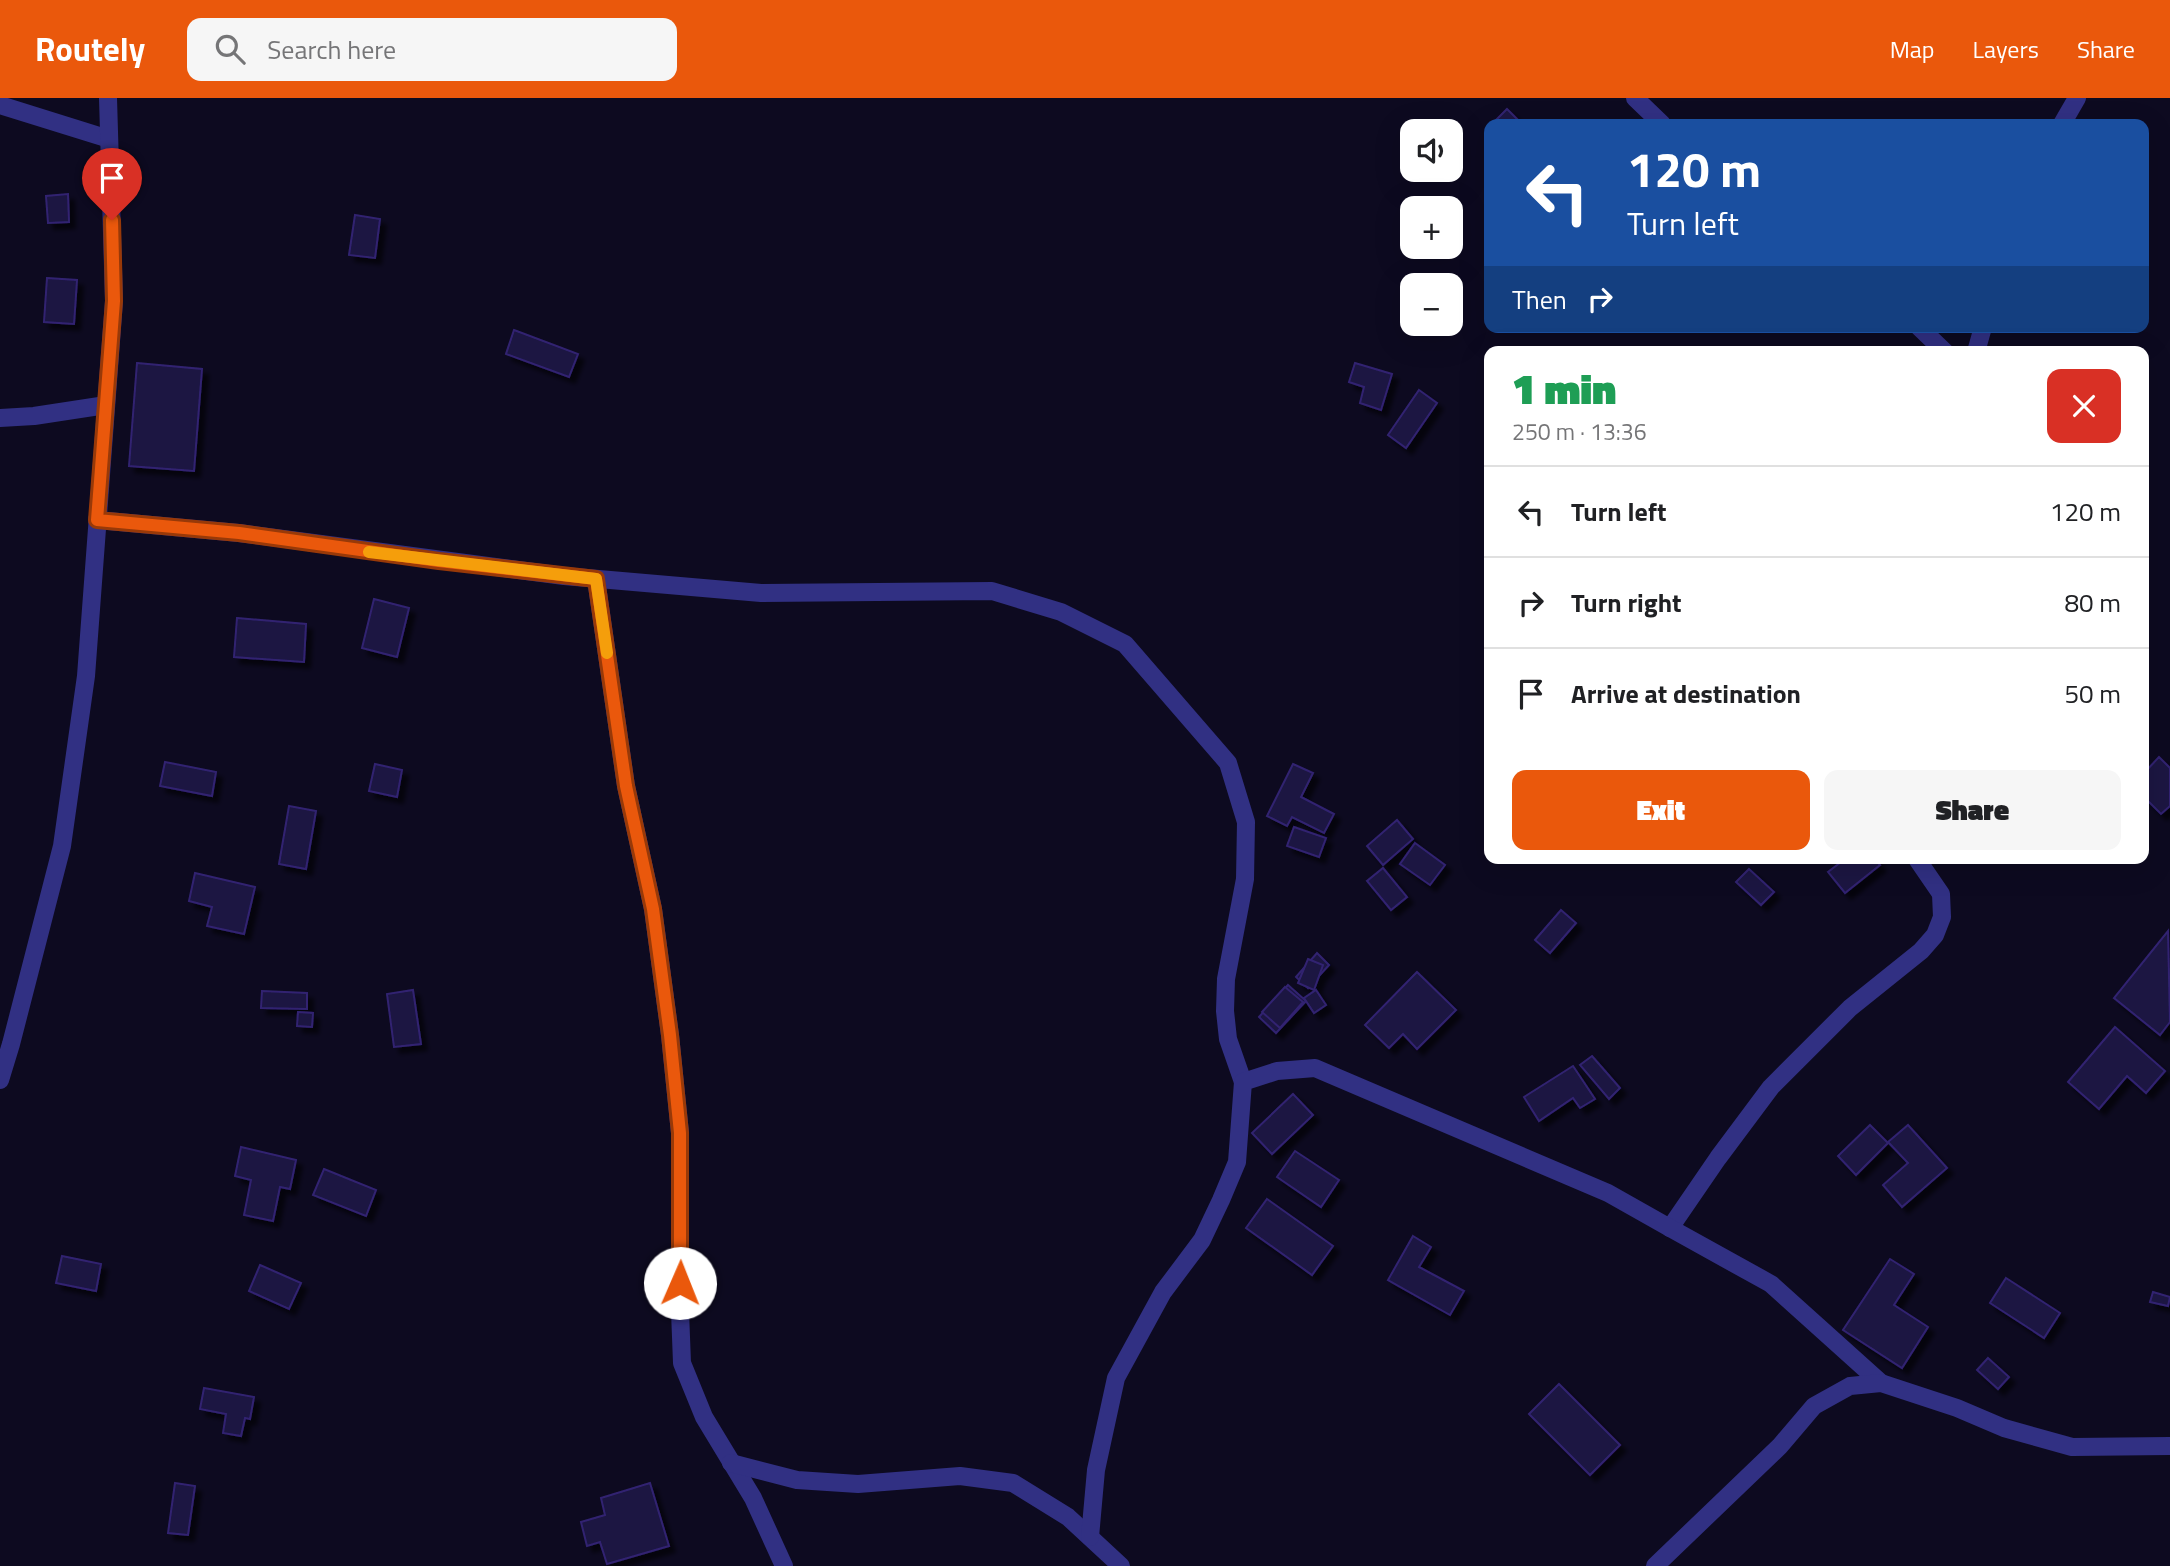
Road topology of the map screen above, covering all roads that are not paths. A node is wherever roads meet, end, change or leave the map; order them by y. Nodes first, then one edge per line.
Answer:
1 (108, 98) edge
2 (1635, 98) edge
3 (2077, 98) edge
4 (0, 105) edge
5 (1657, 119) edge
6 (2065, 119) edge
7 (109, 139) junction
8 (1925, 333) edge
9 (1939, 346) edge
10 (106, 405) junction
11 (0, 418) edge
12 (97, 520) junction
13 (596, 579) junction
14 (1920, 864) edge
15 (0, 1080) edge
16 (1243, 1082) junction
17 (1670, 1228) junction
18 (1881, 1383) junction
19 (2170, 1446) edge
20 (731, 1463) junction
21 (1090, 1537) junction
22 (784, 1566) edge
23 (1121, 1566) edge
24 (1655, 1566) edge

1 - 7 street
2 - 5 street
3 - 6 street
4 - 7 street
7 - 10 street
8 - 9 street
10 - 11 street
10 - 12 street
12 - 13 street
12 - 15 street
13 - 16 street
13 - 20 street
14 - 17 street
16 - 17 street
16 - 21 street
17 - 18 street
18 - 19 street
18 - 24 street
20 - 21 street
20 - 22 street
21 - 23 street

